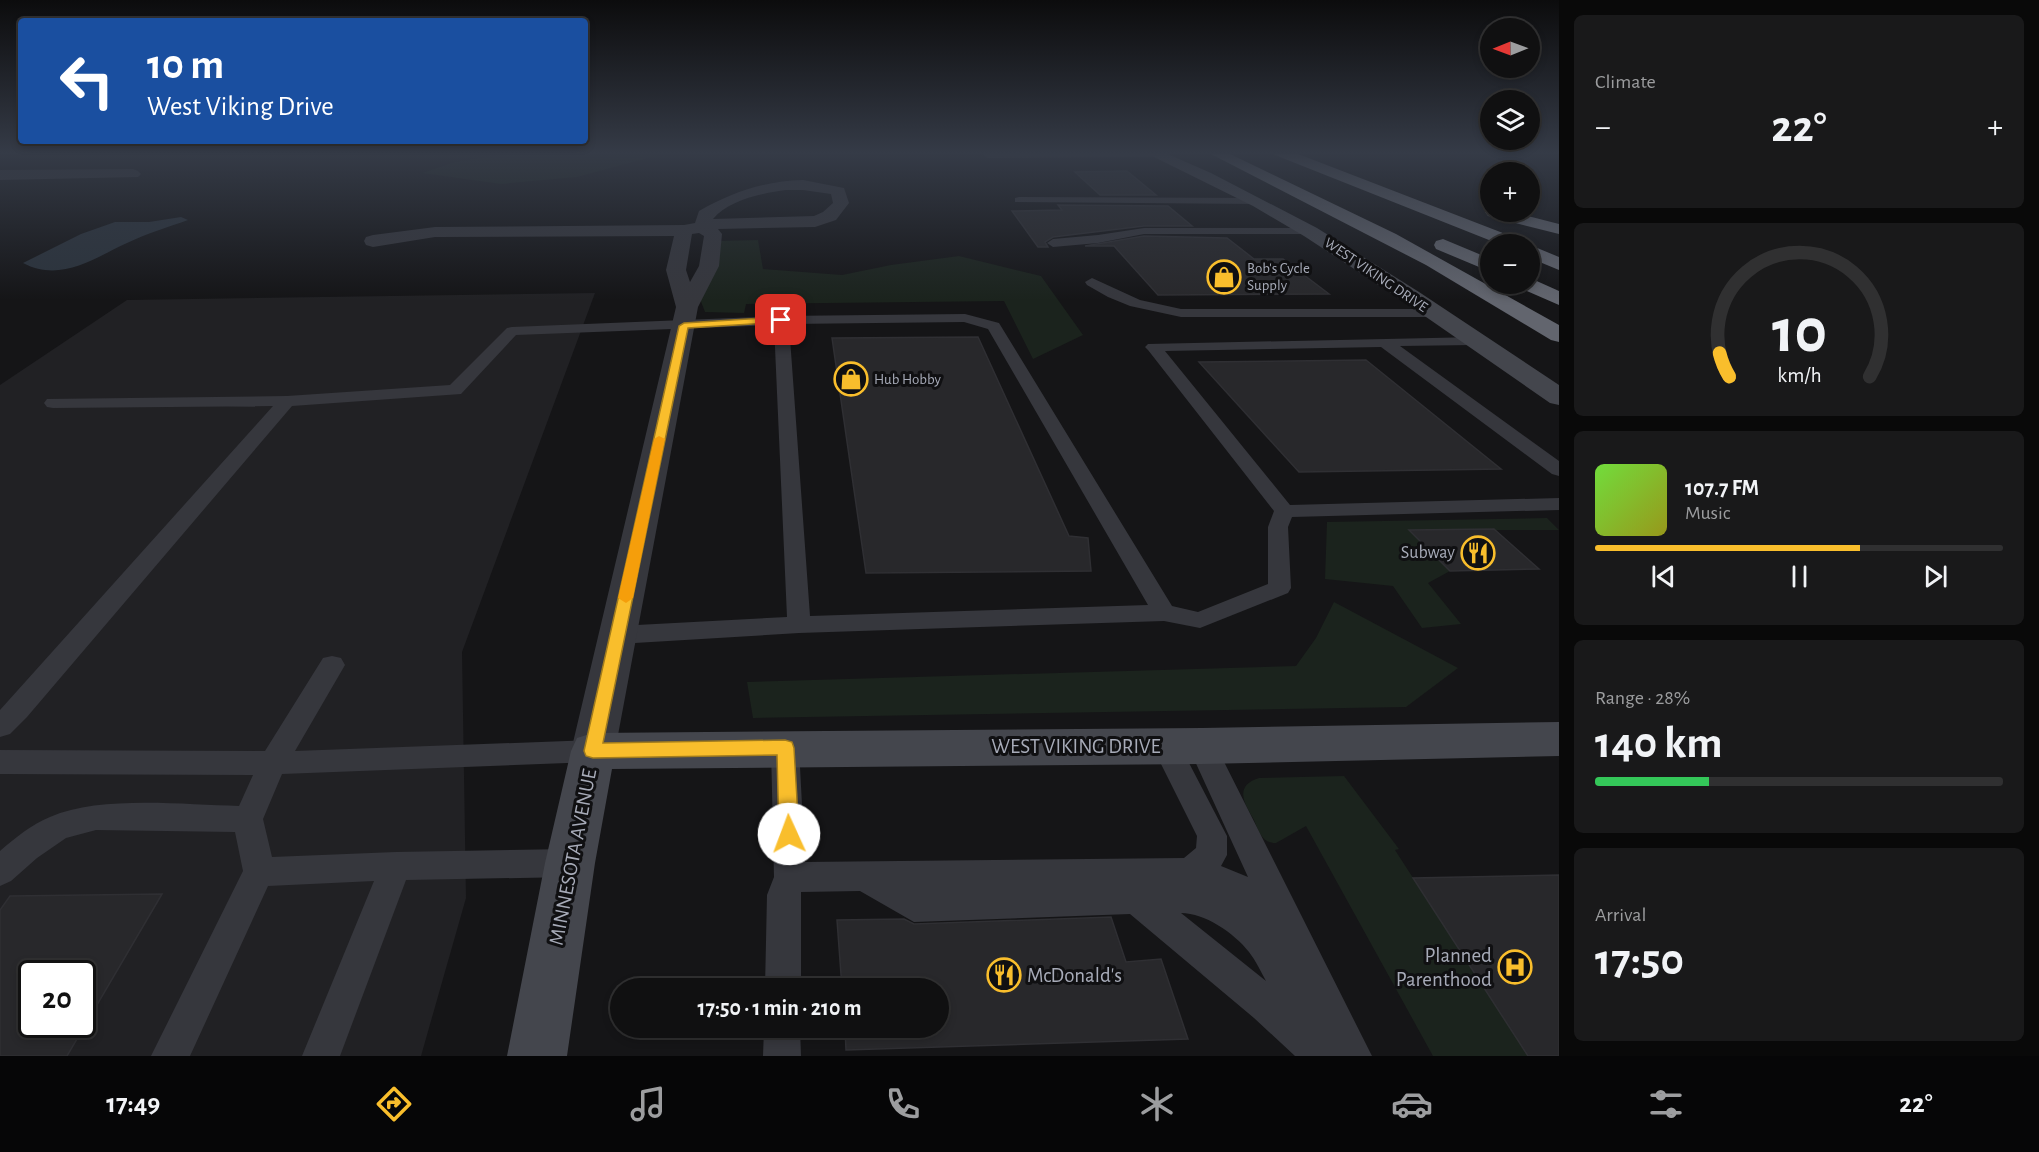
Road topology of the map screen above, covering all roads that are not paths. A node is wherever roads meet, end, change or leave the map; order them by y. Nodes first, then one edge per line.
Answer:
1 (731, 201) edge
2 (841, 201) edge
3 (1258, 201) edge
4 (1314, 201) edge
5 (1341, 201) edge
6 (1405, 201) edge
7 (1533, 222) edge
8 (693, 228) junction
9 (1559, 229) edge
10 (1308, 231) junction
11 (1489, 234) edge
12 (373, 241) dead end
13 (1053, 243) dead end
14 (1540, 255) edge
15 (1480, 261) edge
16 (1559, 264) edge
17 (1092, 282) dead end
18 (1540, 290) edge
19 (1559, 299) edge
20 (1433, 313) junction
21 (686, 316) junction
22 (781, 320) junction
23 (1559, 335) edge
24 (1473, 340) junction
25 (1384, 342) junction
26 (1559, 397) edge
27 (287, 401) junction
28 (52, 403) dead end
29 (1559, 470) edge
30 (1559, 504) edge
31 (1284, 511) junction
32 (1164, 613) junction
33 (799, 624) junction
34 (618, 635) junction
35 (332, 665) dead end
36 (0, 726) edge
37 (1559, 739) edge
38 (1184, 746) junction
39 (785, 748) junction
40 (593, 751) junction
41 (0, 762) edge
42 (273, 763) junction
43 (248, 819) junction
44 (570, 863) junction
45 (396, 866) junction
46 (0, 871) edge
47 (259, 872) junction
48 (1190, 873) junction
49 (864, 876) junction
50 (790, 877) junction
51 (1136, 898) junction
52 (1290, 931) junction
53 (783, 978) edge
54 (782, 1038) edge
55 (170, 1056) edge
56 (321, 1056) edge
57 (537, 1056) edge
58 (782, 1056) edge
59 (1320, 1056) edge
60 (1353, 1056) edge

1 - 8 street
2 - 8 street
3 - 10 street, WEST VIKING DRIVE
4 - 23 highway
5 - 15 highway
6 - 11 highway
7 - 9 highway
8 - 12 street
8 - 21 street, MINNESOTA AVENUE
8 - 21 street, MINNESOTA AVENUE
10 - 13 lane
10 - 20 street, WEST VIKING DRIVE
14 - 16 highway
17 - 20 lane
18 - 19 highway
20 - 24 street, WEST VIKING DRIVE
21 - 22 lane
21 - 27 lane
21 - 34 street, MINNESOTA AVENUE
22 - 32 lane
22 - 33 lane
24 - 25 lane
24 - 26 street, WEST VIKING DRIVE
25 - 29 lane
25 - 31 lane
27 - 28 lane
27 - 36 lane
30 - 31 lane
31 - 32 lane
32 - 33 lane
33 - 34 lane
34 - 40 street, MINNESOTA AVENUE
35 - 42 lane
37 - 38 street, WEST VIKING DRIVE
38 - 39 street, WEST VIKING DRIVE
38 - 48 lane
38 - 52 lane
39 - 40 street, WEST VIKING DRIVE
39 - 50 lane
40 - 42 lane
40 - 44 street, MINNESOTA AVENUE
41 - 42 lane
42 - 43 lane
43 - 46 lane
43 - 47 lane
44 - 45 lane
44 - 57 street, MINNESOTA AVENUE
45 - 47 lane
45 - 56 lane
47 - 55 lane
48 - 49 lane
48 - 52 lane
49 - 50 lane
49 - 51 lane
50 - 53 lane
51 - 59 lane
51 - 59 lane
52 - 60 lane
54 - 58 lane

